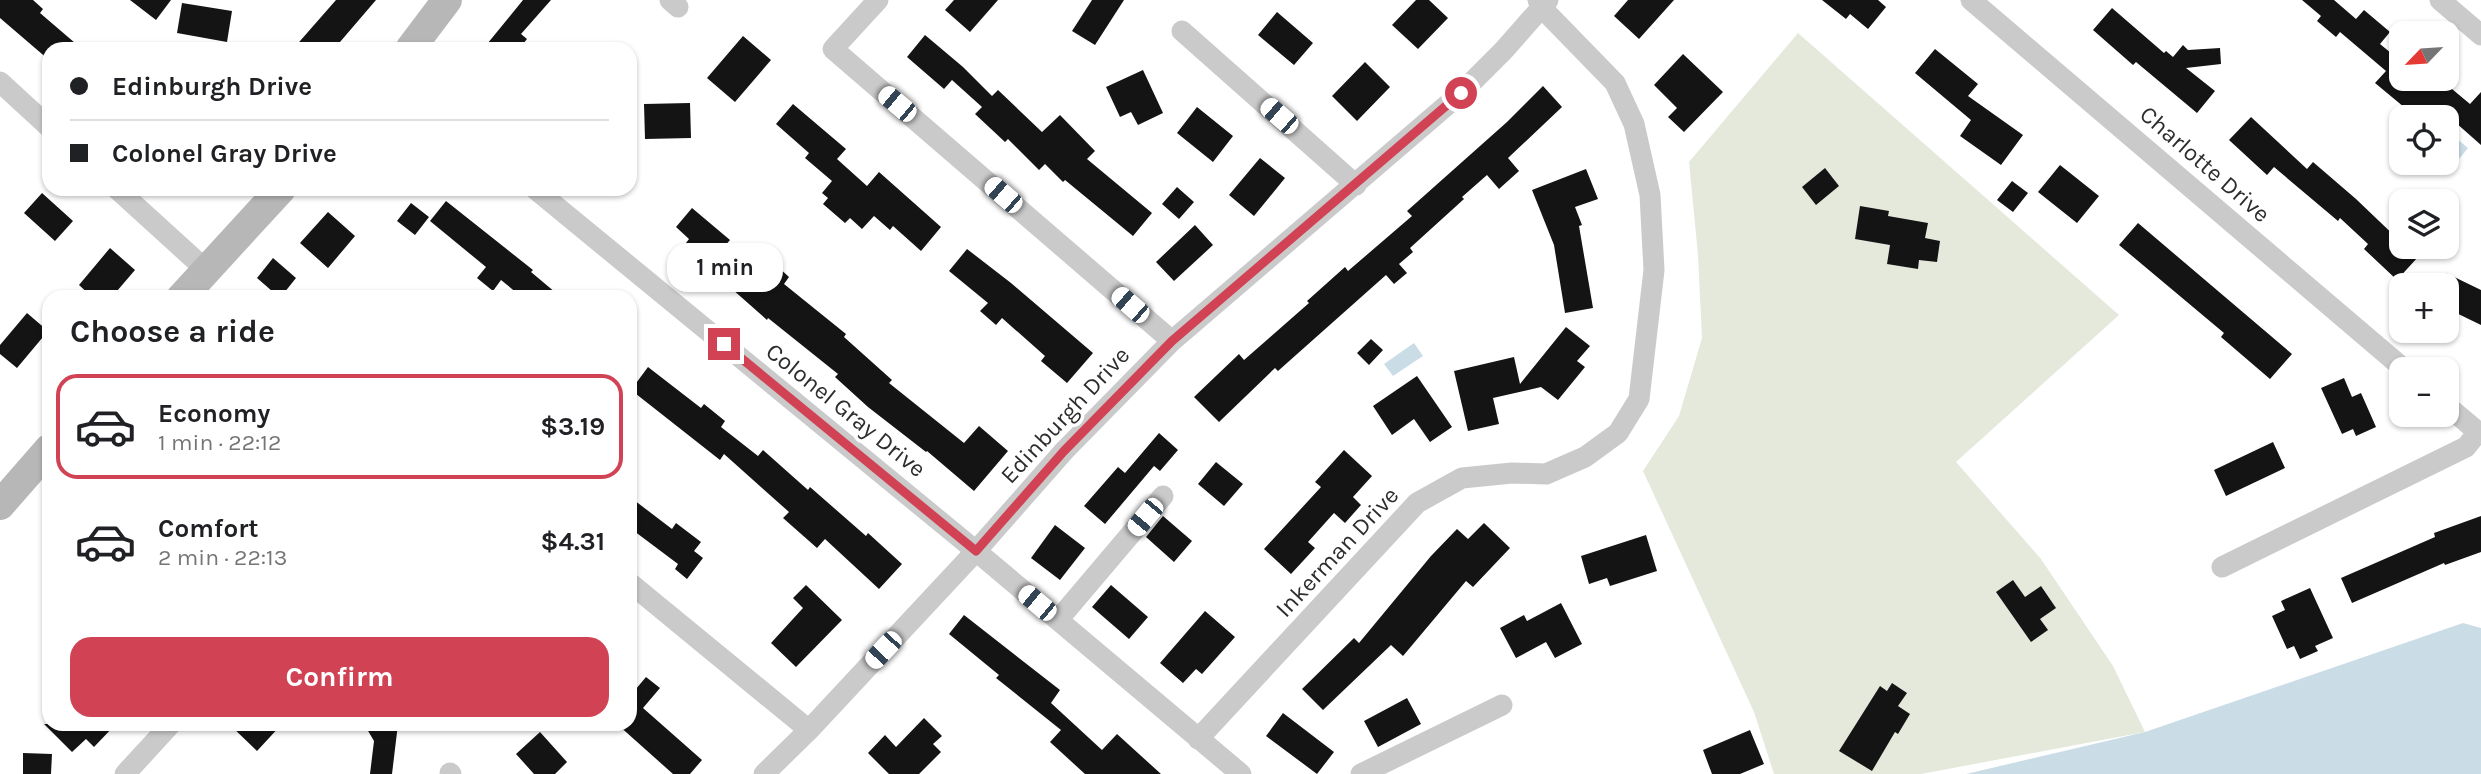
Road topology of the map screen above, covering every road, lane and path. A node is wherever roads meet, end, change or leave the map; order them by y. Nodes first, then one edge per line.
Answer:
1 (447, 0) edge
2 (878, 0) edge
3 (1521, 0) edge
4 (1971, 0) edge
5 (2440, 0) edge
6 (1543, 3) edge
7 (1182, 30) dead end
8 (2481, 35) edge
9 (415, 42) edge
10 (0, 82) edge
11 (42, 121) edge
12 (1356, 185) junction
13 (125, 196) edge
14 (274, 196) edge
15 (544, 196) edge
16 (205, 269) junction
17 (188, 290) edge
18 (1172, 341) junction
19 (2390, 357) edge
20 (2459, 416) edge
21 (2479, 432) edge
22 (42, 457) edge
23 (1163, 496) dead end
24 (0, 505) edge
25 (976, 551) junction
26 (2222, 567) dead end
27 (637, 589) edge
28 (1058, 620) junction
29 (1502, 705) dead end
30 (809, 730) junction
31 (165, 731) edge
32 (1198, 739) junction
33 (125, 774) edge
34 (764, 774) edge
35 (1241, 774) edge
36 (1361, 774) edge

1 - 9 main road
2 - 18 street
3 - 6 street, Inkerman Drive
4 - 19 street, Charlotte Drive
5 - 8 street
6 - 12 street, Edinburgh Drive
6 - 32 street, Inkerman Drive
7 - 12 street
10 - 11 street
12 - 18 street, Edinburgh Drive
13 - 16 street
14 - 16 main road
15 - 25 street, Colonel Gray Drive
16 - 17 main road
18 - 25 street, Edinburgh Drive
20 - 21 street
21 - 26 street
22 - 24 main road
23 - 28 street
25 - 28 street, Colonel Gray Drive
25 - 30 street, Edinburgh Drive
27 - 30 street
28 - 32 street, Colonel Gray Drive
29 - 36 street
30 - 34 street, Edinburgh Drive
31 - 33 street
32 - 35 street, Colonel Gray Drive

